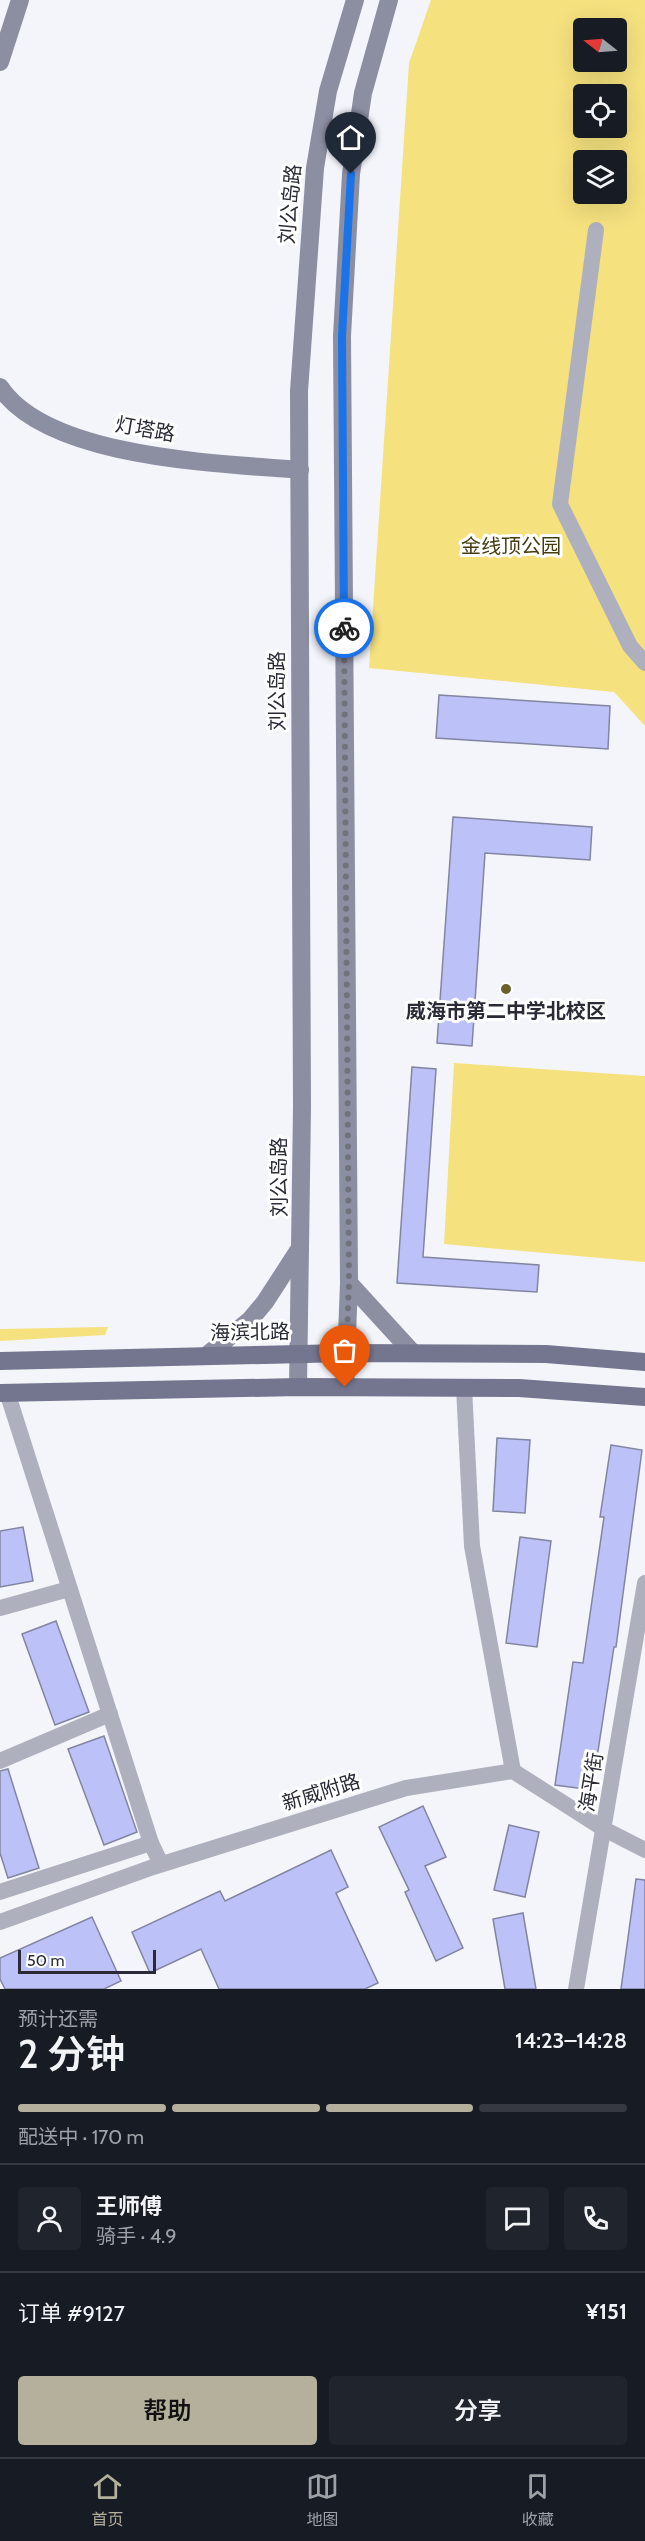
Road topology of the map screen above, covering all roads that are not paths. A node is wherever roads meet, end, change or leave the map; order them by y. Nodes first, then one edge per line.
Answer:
1 (20, 0) edge
2 (355, 0) edge
3 (389, 0) edge
4 (0, 62) edge
5 (596, 230) dead end
6 (0, 387) edge
7 (300, 471) junction
8 (645, 663) edge
9 (301, 1246) junction
10 (349, 1282) junction
11 (346, 1353) junction
12 (413, 1353) junction
13 (298, 1354) junction
14 (206, 1356) junction
15 (0, 1361) edge
16 (645, 1362) edge
17 (298, 1387) junction
18 (345, 1387) junction
19 (464, 1388) junction
20 (3, 1392) edge
21 (645, 1397) edge
22 (645, 1582) edge
23 (69, 1588) junction
24 (0, 1608) edge
25 (110, 1714) junction
26 (0, 1761) edge
27 (513, 1771) junction
28 (604, 1829) junction
29 (151, 1843) junction
30 (645, 1850) edge
31 (161, 1864) junction
32 (0, 1892) edge
33 (0, 1922) edge
34 (576, 1989) edge

1 - 4 main road
2 - 7 main road, 刘公岛路
3 - 10 main road
5 - 8 street
6 - 7 main road, 灯塔路
7 - 9 main road, 刘公岛路
9 - 13 main road, 刘公岛路
9 - 14 main road
10 - 11 main road
10 - 12 main road
11 - 12 main road, 海滨北路
11 - 13 main road, 海滨北路
11 - 18 main road
12 - 16 main road, 海滨北路
13 - 14 main road, 海滨北路
13 - 17 main road, 刘公岛路
14 - 15 main road, 海滨北路
17 - 18 main road
17 - 20 main road
18 - 19 main road
19 - 21 main road
19 - 27 street
20 - 23 street
22 - 28 street, 海平街
23 - 24 street
23 - 25 street
25 - 26 street
25 - 29 street
27 - 28 street
27 - 31 street, 新威附路
28 - 30 street
28 - 34 street, 海平街
29 - 31 street
29 - 32 street
31 - 33 street, 新威附路

